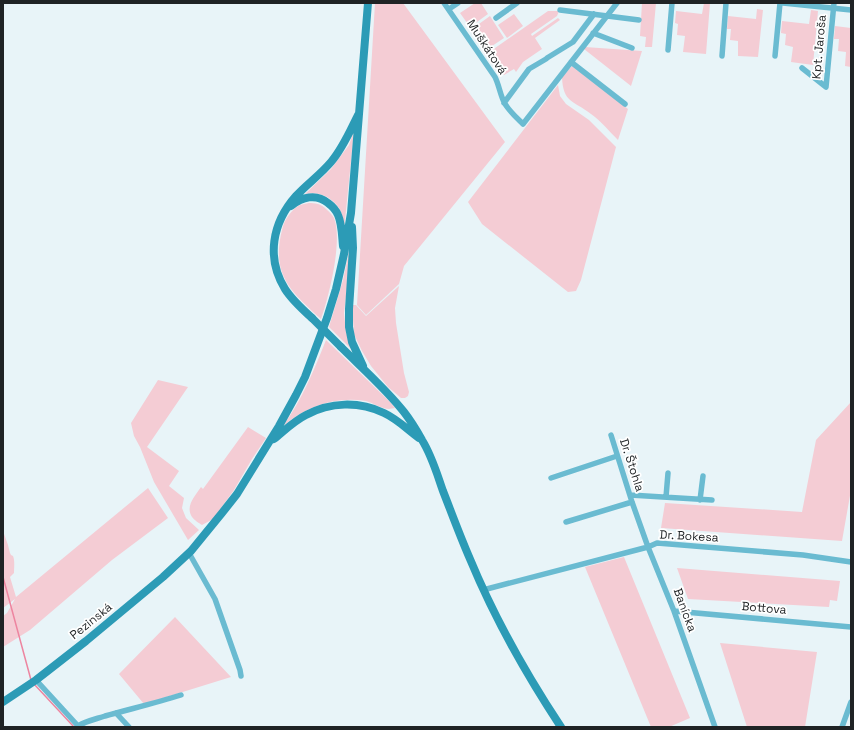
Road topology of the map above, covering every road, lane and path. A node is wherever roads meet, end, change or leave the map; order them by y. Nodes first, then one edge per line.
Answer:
1 (368, 3) edge
2 (444, 3) edge
3 (458, 3) edge
4 (517, 3) edge
5 (617, 3) edge
6 (672, 3) edge
7 (726, 3) edge
8 (780, 3) edge
9 (783, 3) edge
10 (834, 6) edge
11 (449, 9) junction
12 (560, 10) dead end
13 (851, 10) edge
14 (594, 14) junction
15 (607, 16) junction
16 (496, 18) dead end
17 (639, 20) dead end
18 (593, 33) junction
19 (632, 48) dead end
20 (668, 50) dead end
21 (722, 56) dead end
22 (775, 56) dead end
23 (571, 62) junction
24 (802, 68) dead end
25 (504, 103) junction
26 (625, 104) dead end
27 (360, 110) junction
28 (286, 211) junction
29 (351, 213) junction
30 (344, 254) junction
31 (365, 371) junction
32 (611, 435) dead end
33 (424, 442) junction
34 (268, 443) junction
35 (617, 456) junction
36 (668, 473) dead end
37 (703, 476) dead end
38 (551, 478) dead end
39 (630, 495) junction
40 (666, 497) junction
41 (700, 500) junction
42 (712, 500) dead end
43 (632, 502) junction
44 (566, 522) dead end
45 (648, 547) junction
46 (189, 553) junction
47 (851, 562) edge
48 (483, 590) junction
49 (674, 611) junction
50 (851, 627) edge
51 (241, 676) dead end
52 (33, 682) junction
53 (181, 696) dead end
54 (3, 702) edge
55 (851, 702) edge
56 (116, 713) junction
57 (79, 726) edge
58 (129, 727) edge
59 (561, 727) edge
60 (715, 727) edge
61 (842, 727) edge

1 - 27 main road
2 - 11 street, Muškátová
3 - 11 street
4 - 16 street
5 - 15 street
6 - 20 street
7 - 21 street
8 - 22 street
9 - 10 street
10 - 13 street
10 - 24 street, Kpt. Jaroša
11 - 25 street, Muškátová
12 - 14 street
14 - 15 street
14 - 25 street
15 - 17 street
15 - 18 street
18 - 19 street
18 - 23 street
23 - 25 street, Muškátová
23 - 26 street
27 - 28 main road
27 - 29 main road
28 - 30 main road
28 - 31 main road, bridge
29 - 30 main road, Pezinská
29 - 31 main road
30 - 34 main road, Pezinská
31 - 33 main road
32 - 35 street, Dr. Štohla
33 - 34 main road
33 - 48 main road
34 - 46 main road, Pezinská
35 - 38 street
35 - 39 street, Dr. Štohla
36 - 40 street
37 - 41 street
39 - 40 street
39 - 43 street, Dr. Štohla
40 - 41 street
41 - 42 street
43 - 44 street
43 - 45 street, Banícka
45 - 47 street, Dr. Bokesa
45 - 48 street, Dr. Bokesa
45 - 49 street, Banícka
46 - 51 street
46 - 52 main road, Pezinská
48 - 59 main road
49 - 50 street, Bottova
49 - 60 street, Banícka
52 - 54 main road, Pezinská
52 - 57 street
53 - 56 street
55 - 61 street
56 - 57 street
56 - 58 street

